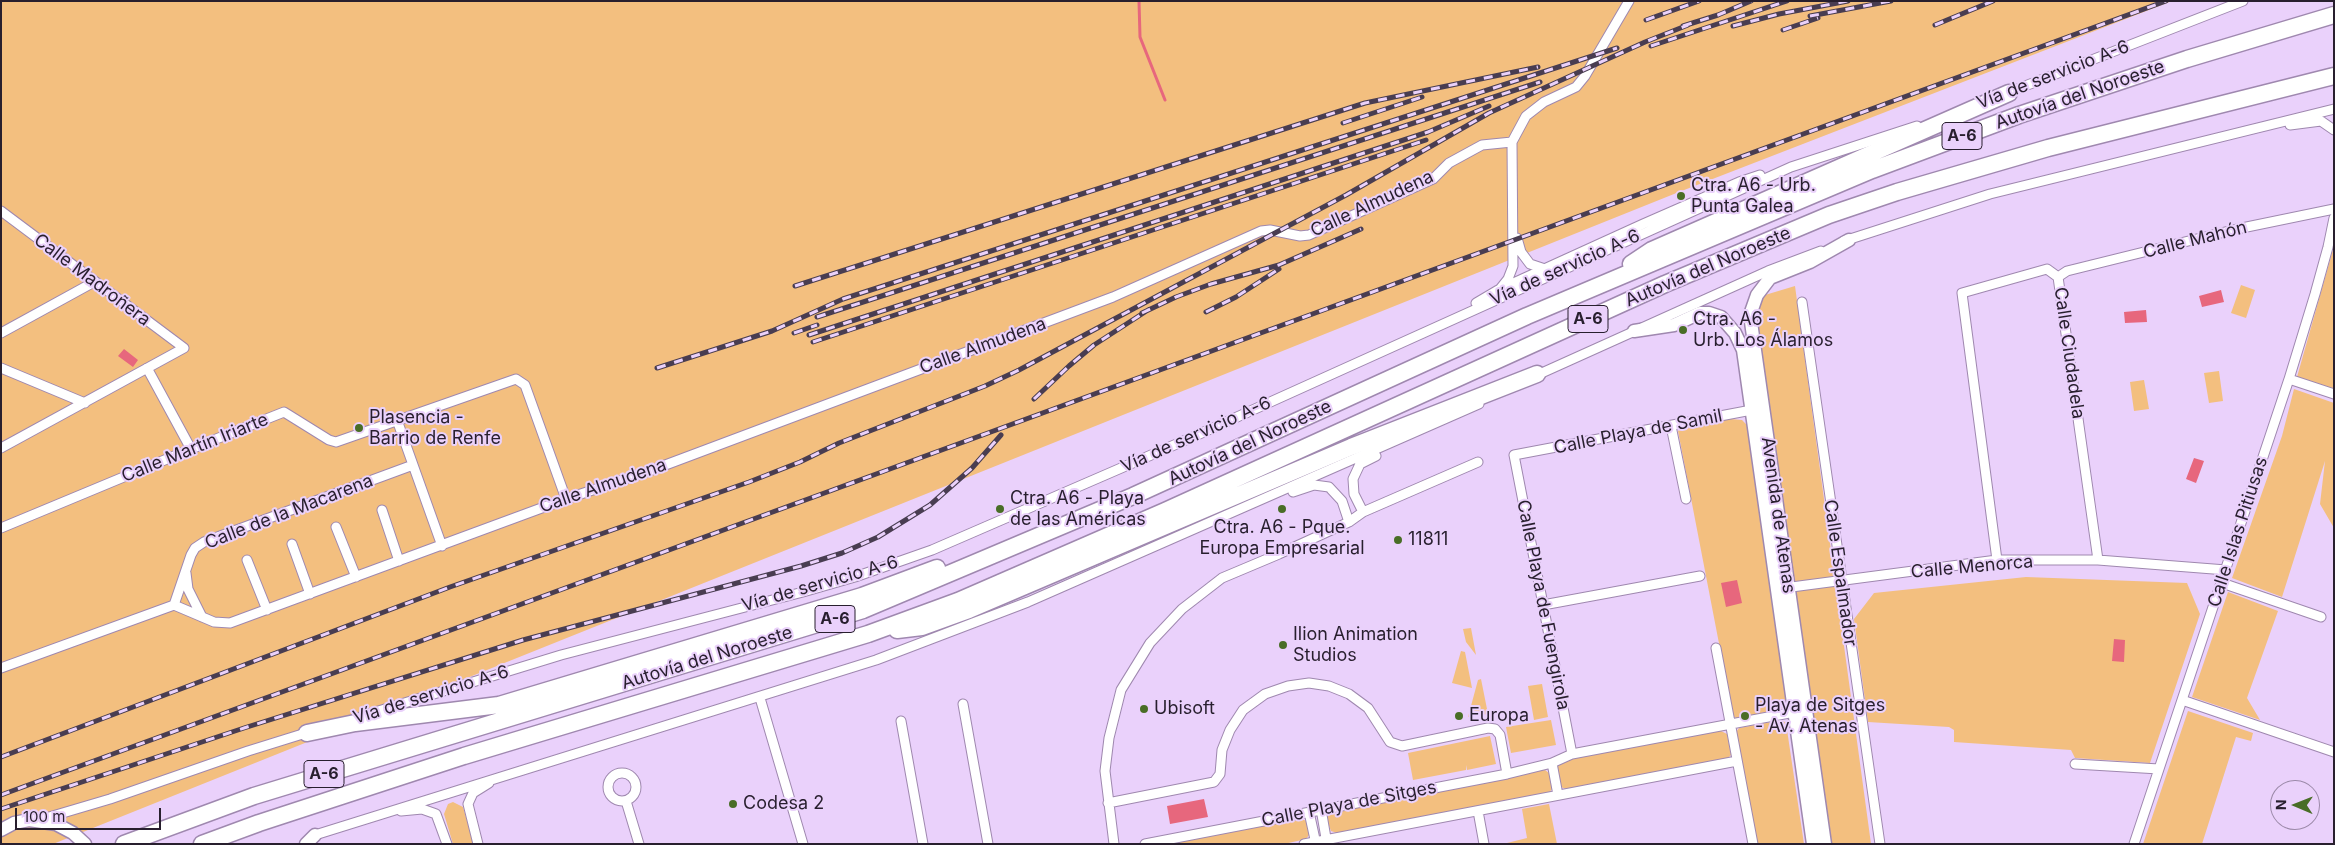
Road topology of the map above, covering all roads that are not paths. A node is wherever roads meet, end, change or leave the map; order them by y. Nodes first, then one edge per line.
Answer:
1 (1629, 1) edge
2 (2243, 1) edge
3 (2334, 15) edge
4 (2334, 76) edge
5 (2009, 93) junction
6 (2334, 109) edge
7 (2260, 128) junction
8 (2334, 130) edge
9 (1512, 142) junction
10 (1791, 166) junction
11 (2334, 209) edge
12 (1, 211) edge
13 (2334, 218) edge
14 (1514, 228) junction
15 (1849, 240) junction
16 (1545, 269) junction
17 (2058, 277) junction
18 (94, 282) junction
19 (1601, 285) junction
20 (1498, 290) junction
21 (1802, 302) dead end
22 (1634, 331) junction
23 (1, 333) edge
24 (1421, 333) junction
25 (1, 368) edge
26 (148, 368) junction
27 (1537, 374) junction
28 (2289, 379) junction
29 (2334, 394) edge
30 (85, 403) junction
31 (1757, 410) junction
32 (1465, 412) junction
33 (397, 420) junction
34 (1671, 426) junction
35 (1, 448) edge
36 (191, 449) junction
37 (1514, 455) joint
38 (1478, 462) dead end
39 (413, 465) junction
40 (1133, 496) junction
41 (566, 498) junction
42 (1686, 499) dead end
43 (382, 510) dead end
44 (1363, 512) junction
45 (1349, 522) junction
46 (1203, 525) junction
47 (336, 527) dead end
48 (1, 528) edge
49 (292, 544) dead end
50 (442, 546) junction
51 (246, 560) dead end
52 (1997, 560) junction
53 (2098, 560) junction
54 (399, 561) junction
55 (185, 568) junction
56 (2226, 570) junction
57 (1700, 576) dead end
58 (356, 577) junction
59 (1842, 580) junction
60 (2222, 583) junction
61 (1783, 588) junction
62 (310, 594) junction
63 (1543, 604) junction
64 (174, 605) junction
65 (266, 610) junction
66 (202, 617) junction
67 (2321, 617) dead end
68 (868, 634) junction
69 (1716, 648) dead end
70 (1, 668) edge
71 (760, 698) junction
72 (2182, 700) junction
73 (963, 704) dead end
74 (1800, 711) junction
75 (901, 721) dead end
76 (1730, 725) junction
77 (307, 733) junction
78 (2334, 752) edge
79 (1572, 754) junction
80 (1737, 761) junction
81 (1552, 763) junction
82 (2075, 764) dead end
83 (2159, 769) junction
84 (505, 774) junction
85 (1507, 774) junction
86 (1558, 795) junction
87 (626, 801) dead end
88 (1108, 803) junction
89 (1321, 809) junction
90 (1478, 810) junction
91 (1309, 812) junction
92 (379, 814) junction
93 (36, 820) junction
94 (1, 830) edge
95 (315, 835) joint
96 (1327, 842) edge
97 (1316, 843) edge
98 (85, 844) edge
99 (124, 844) edge
100 (202, 844) edge
101 (306, 844) edge
102 (447, 844) edge
103 (477, 844) edge
104 (639, 844) edge
105 (803, 844) edge
106 (923, 844) edge
107 (988, 844) edge
108 (1114, 844) edge
109 (1145, 844) edge
110 (1304, 844) edge
111 (1484, 844) edge
112 (1753, 844) edge
113 (1813, 844) edge
114 (1825, 844) edge
115 (1880, 844) edge
116 (2134, 844) edge

1 - 9 street
2 - 5 street, Vía de servicio A-6
3 - 19 highway, Autovía del Noroeste / A-6
4 - 68 highway, Autovía del Noroeste / A-6
5 - 10 street, Vía de servicio A-6
5 - 19 highway
6 - 7 street
7 - 8 street
7 - 15 street
9 - 14 street
9 - 41 street, Calle Almudena
10 - 16 street
10 - 24 street, Vía de servicio A-6
11 - 17 street, Calle Mahón
12 - 18 street, Calle Madroñera
13 - 28 street, Calle Islas Pitiusas
14 - 16 street
14 - 20 street
15 - 22 street
15 - 31 main road, Avenida de Atenas
16 - 20 street
17 - 52 street, Calle Ciudadela
17 - 53 street, Calle Ciudadela
18 - 23 street
18 - 26 street, Calle Madroñera
19 - 40 highway, Autovía del Noroeste / A-6
20 - 24 street
21 - 59 street, Calle Espalmador
22 - 27 street
22 - 31 main road, Avenida de Atenas
24 - 77 street, Vía de servicio A-6
25 - 30 street
26 - 30 street
26 - 36 street
27 - 32 street
27 - 68 highway
28 - 29 street
28 - 56 street, Calle Islas Pitiusas
30 - 35 street
31 - 34 street, Calle Playa de Samil
31 - 61 main road, Avenida de Atenas
32 - 44 street
32 - 46 street
33 - 36 street, Calle Martín Iriarte
33 - 39 street
33 - 41 street, Calle Martín Iriarte
34 - 37 street, Calle Playa de Samil
34 - 42 street
36 - 48 street, Calle Martín Iriarte
37 - 63 street, Calle Playa de Fuengirola
38 - 44 street
39 - 50 street
39 - 55 street, Calle de la Macarena
40 - 77 highway
40 - 99 highway, Autovía del Noroeste / A-6
41 - 50 street, Calle Almudena
43 - 54 street
44 - 45 street
45 - 46 street
45 - 88 street
46 - 71 street
47 - 58 street
49 - 62 street
50 - 54 street, Calle Almudena
51 - 65 street
52 - 53 street, Calle Menorca
52 - 59 street, Calle Menorca
53 - 56 street, Calle Menorca
54 - 58 street, Calle Almudena
55 - 64 street, Calle de la Macarena
55 - 66 street
56 - 60 street, Calle Islas Pitiusas
57 - 63 street
58 - 62 street, Calle Almudena
59 - 61 street, Calle Menorca
59 - 115 street, Calle Espalmador
60 - 67 street
60 - 72 street, Calle Islas Pitiusas
61 - 74 main road, Avenida de Atenas
62 - 65 street, Calle Almudena
63 - 79 street, Calle Playa de Fuengirola
64 - 66 street, Calle Almudena
64 - 70 street
65 - 66 street, Calle Almudena
68 - 100 highway, Autovía del Noroeste / A-6
69 - 76 street
71 - 84 street
71 - 105 street
72 - 78 street
72 - 83 street, Calle Islas Pitiusas
73 - 107 street
74 - 76 street, Calle Playa de Sitges
74 - 113 main road, Avenida de Atenas
74 - 114 main road, Avenida de Atenas
75 - 106 street
76 - 79 street, Calle Playa de Sitges
76 - 80 street
77 - 93 street, Vía de servicio A-6
79 - 81 street, Calle Playa de Sitges
80 - 86 street, Calle Playa de Sitges
80 - 112 street
81 - 85 street, Calle Playa de Sitges
81 - 86 street
82 - 83 street
83 - 116 street, Calle Islas Pitiusas
84 - 92 street
84 - 103 street
85 - 88 street
85 - 89 street, Calle Playa de Sitges
86 - 90 street, Calle Playa de Sitges
87 - 104 street
88 - 108 street
89 - 91 street, Calle Playa de Sitges
89 - 96 street
90 - 96 street, Calle Playa de Sitges
90 - 111 street
91 - 97 street
91 - 109 street, Calle Playa de Sitges
92 - 95 street
92 - 102 street
93 - 94 main road
93 - 98 main road
95 - 101 main road
96 - 97 street, Calle Playa de Sitges
97 - 110 street, Calle Playa de Sitges

